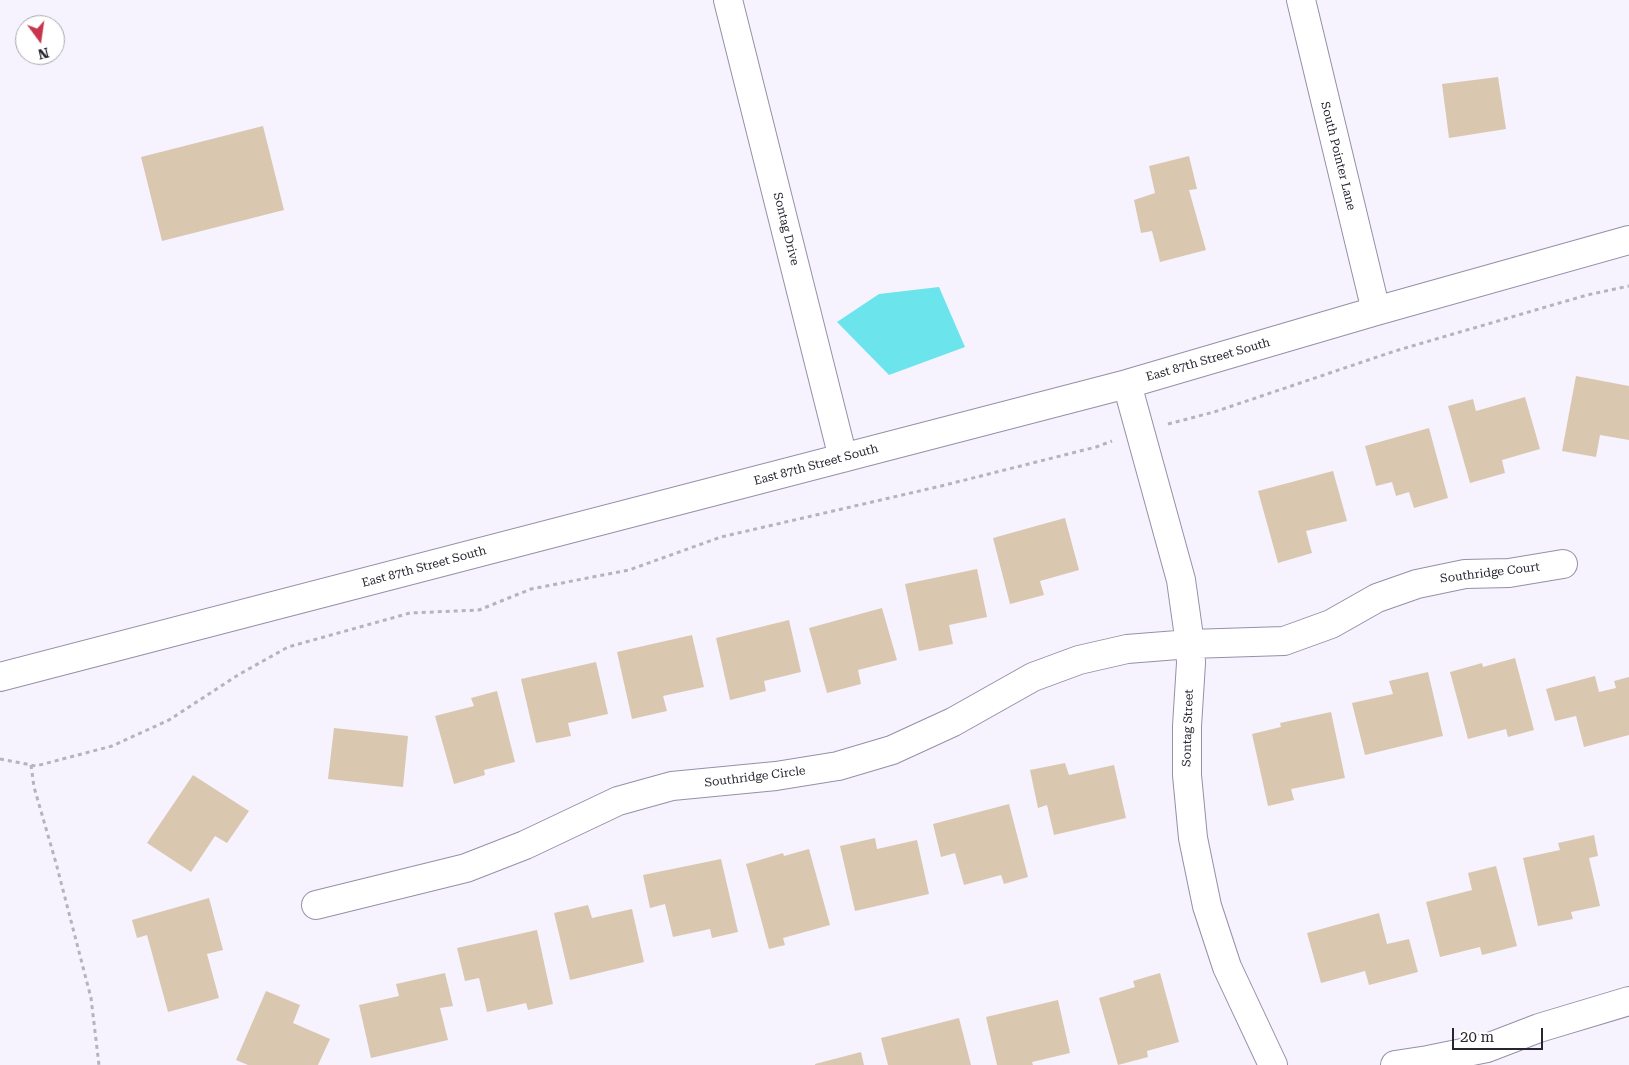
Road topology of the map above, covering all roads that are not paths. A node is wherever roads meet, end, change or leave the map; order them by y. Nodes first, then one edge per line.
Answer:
1 (728, 0) edge
2 (1300, 0) edge
3 (1629, 240) edge
4 (1376, 311) junction
5 (1127, 384) junction
6 (843, 458) junction
7 (1563, 564) dead end
8 (1190, 644) junction
9 (0, 677) edge
10 (316, 905) dead end
11 (1629, 1001) edge
12 (1273, 1065) edge
13 (1395, 1065) edge

1 - 6 street, Sontag Drive
2 - 4 street, South Pointer Lane
3 - 4 street, East 87th Street South
4 - 5 street, East 87th Street South
5 - 6 street, East 87th Street South
5 - 8 street, Sontag Street
6 - 9 street, East 87th Street South
7 - 8 street, Southridge Court
8 - 10 street, Southridge Circle
8 - 12 street, Sontag Street
11 - 13 street

